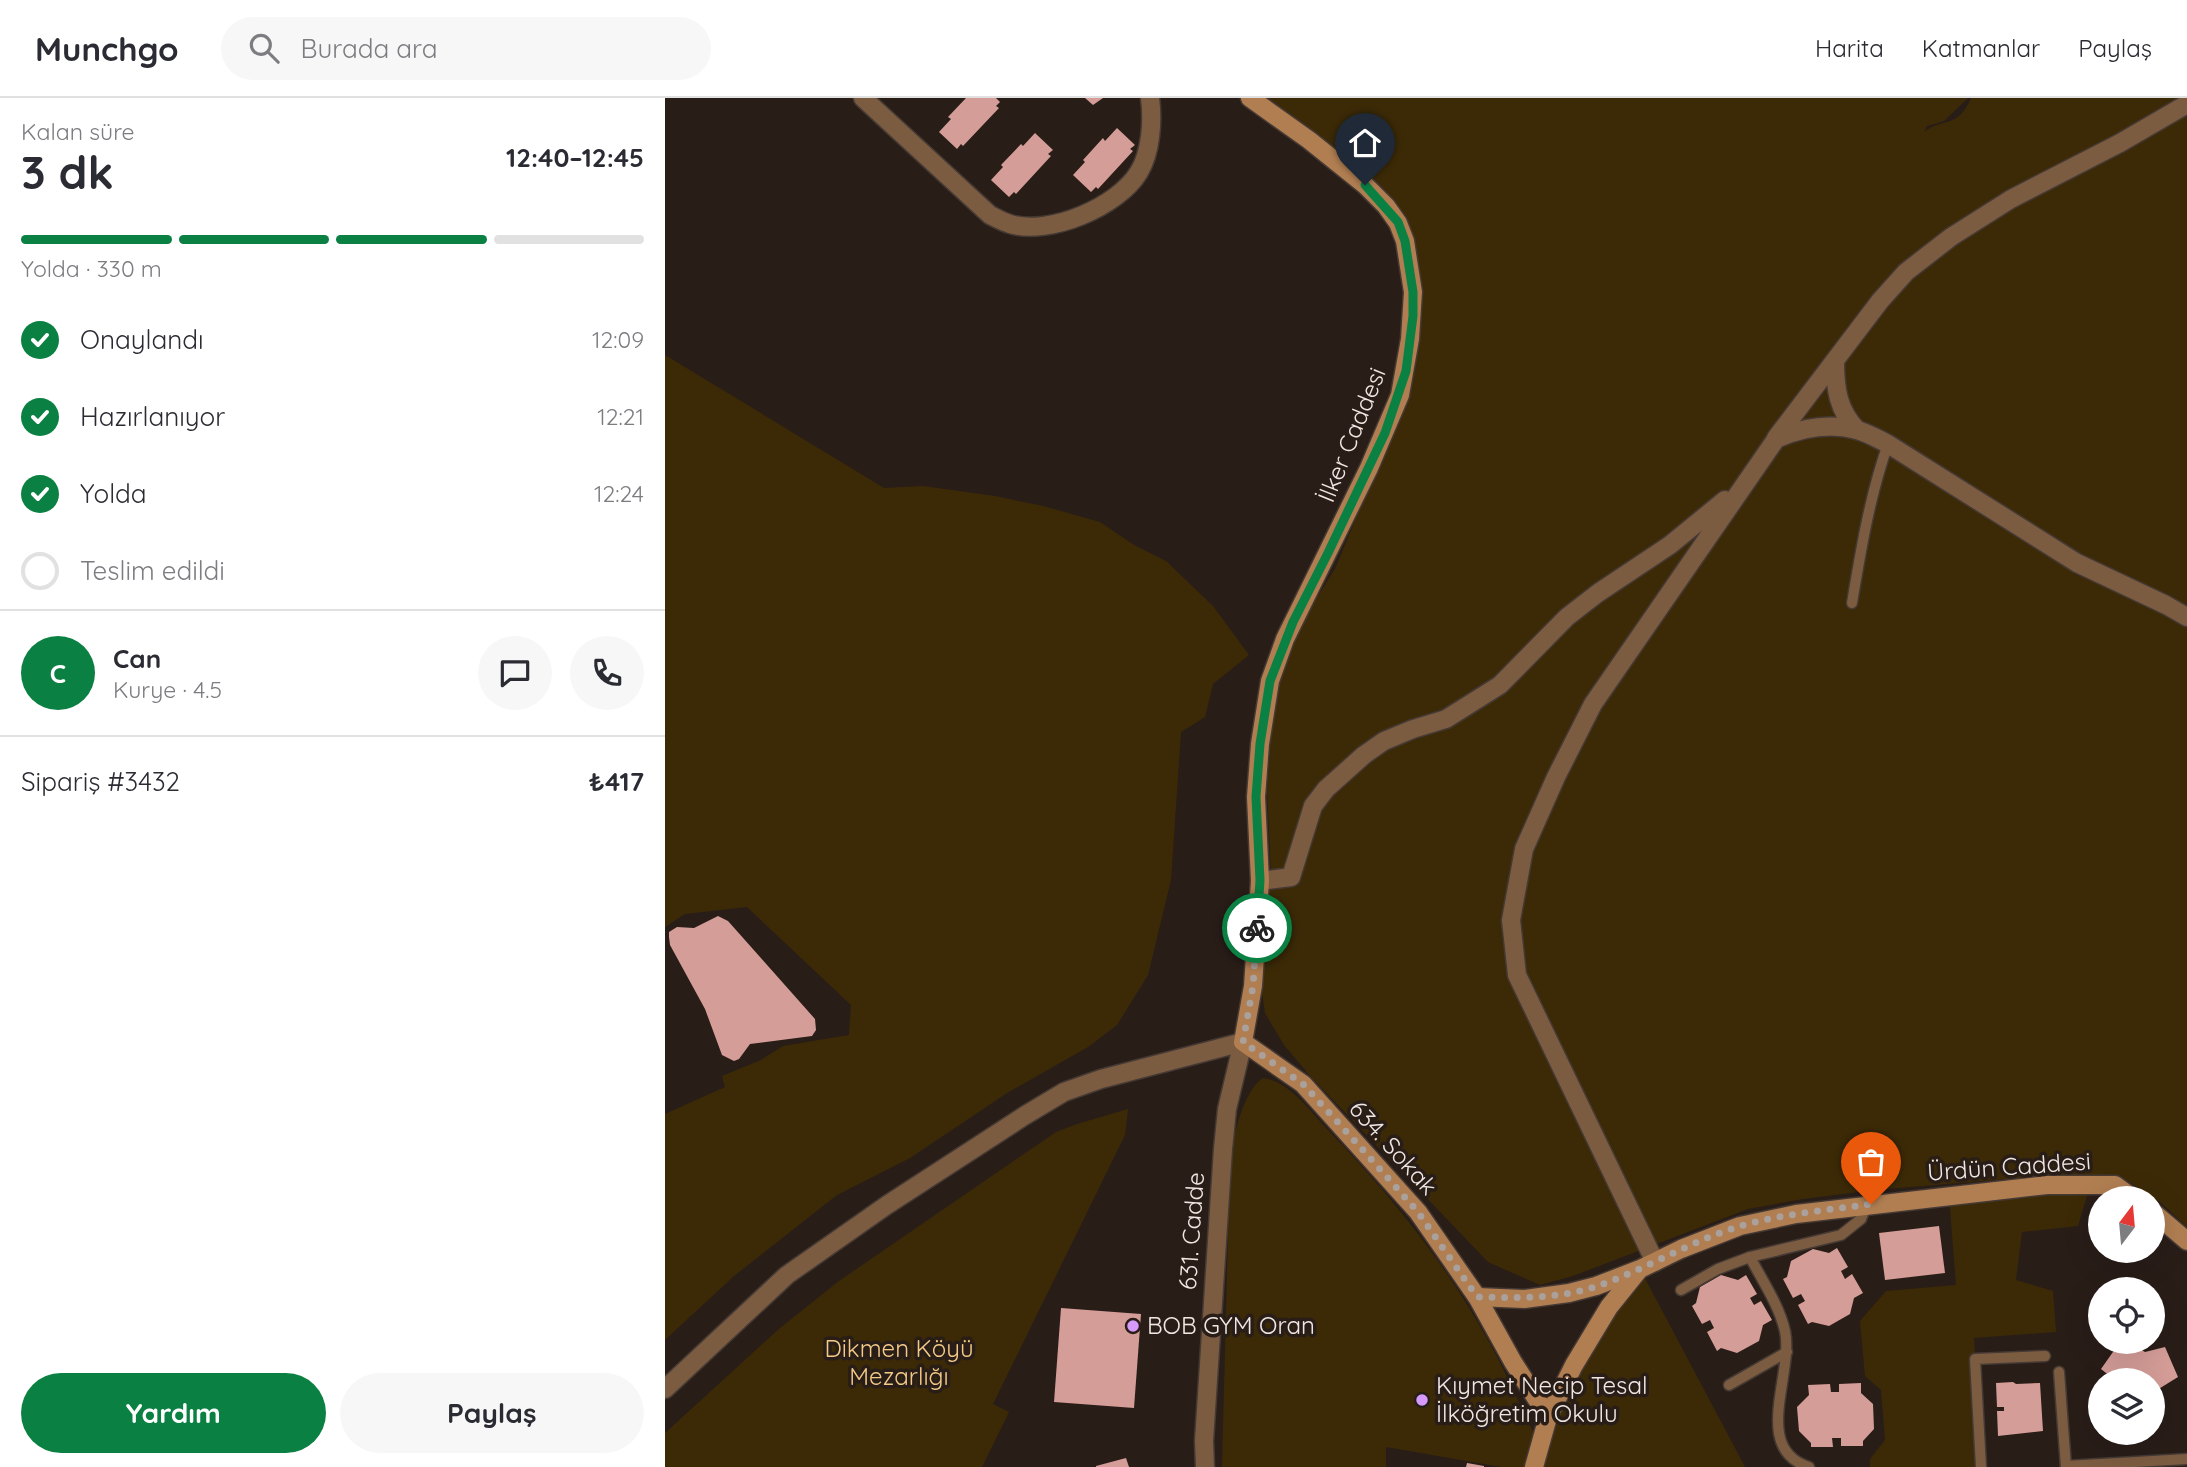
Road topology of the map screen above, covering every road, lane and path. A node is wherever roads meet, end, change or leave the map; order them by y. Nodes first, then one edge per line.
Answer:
1 (863, 98) edge
2 (1150, 98) edge
3 (1250, 98) edge
4 (2187, 104) edge
5 (1835, 361) junction
6 (1857, 430) junction
7 (1776, 439) junction
8 (1888, 443) junction
9 (1852, 603) dead end
10 (2187, 617) edge
11 (1260, 880) junction
12 (1243, 1042) junction
13 (2116, 1186) edge
14 (1867, 1204) junction
15 (2165, 1222) edge
16 (2187, 1241) edge
17 (1749, 1257) junction
18 (1648, 1265) junction
19 (1681, 1290) dead end
20 (1477, 1297) junction
21 (1787, 1352) junction
22 (2045, 1356) dead end
23 (2059, 1372) dead end
24 (1729, 1385) dead end
25 (665, 1390) edge
26 (1548, 1416) junction
27 (2187, 1459) edge
28 (1791, 1464) edge
29 (1205, 1467) edge
30 (1534, 1467) edge
31 (1809, 1467) edge
32 (1981, 1467) edge
33 (2066, 1467) edge

1 - 2 street
3 - 11 main road, İlker Caddesi
4 - 5 street
5 - 6 street
5 - 7 street
6 - 7 street
6 - 8 street
7 - 11 street
7 - 18 street
8 - 9 lane
8 - 10 street
11 - 12 main road, İlker Caddesi
12 - 20 main road, 634. Sokak
12 - 25 street
12 - 29 street, 631. Cadde
13 - 14 main road, Ürdün Caddesi
14 - 17 lane
14 - 18 main road, Ürdün Caddesi
15 - 16 main road
17 - 19 lane
17 - 21 lane
18 - 20 main road
18 - 26 main road, Ürdün Caddesi
20 - 26 main road, 634. Sokak
21 - 24 lane
21 - 28 lane
22 - 32 lane
23 - 33 lane
26 - 30 main road, Ürdün Caddesi
27 - 33 lane
28 - 31 lane

